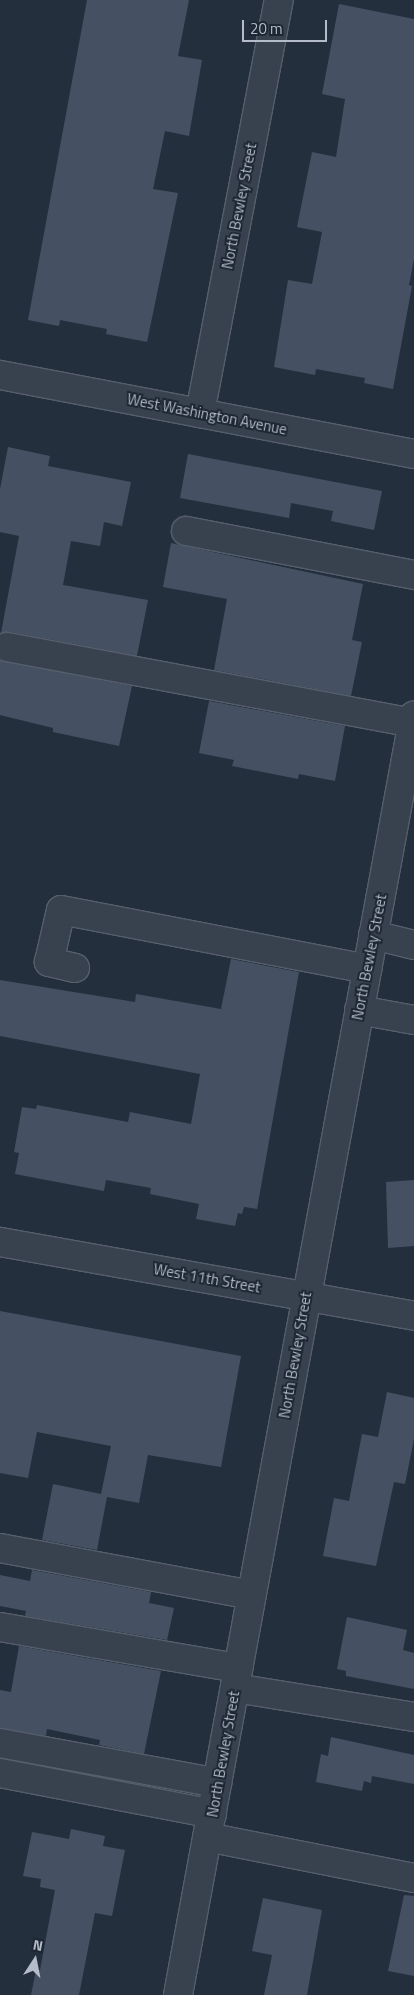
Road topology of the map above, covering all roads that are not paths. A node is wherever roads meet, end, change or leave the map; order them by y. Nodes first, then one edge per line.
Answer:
1 (278, 0) edge
2 (0, 375) edge
3 (200, 413) junction
4 (414, 454) edge
5 (186, 531) dead end
6 (414, 575) edge
7 (7, 647) dead end
8 (413, 719) edge
9 (373, 935) junction
10 (414, 945) edge
11 (75, 968) dead end
12 (367, 969) junction
13 (359, 1010) junction
14 (414, 1020) edge
15 (0, 1242) edge
16 (306, 1296) junction
17 (414, 1316) edge
18 (0, 1548) edge
19 (252, 1595) junction
20 (0, 1627) edge
21 (236, 1678) junction
22 (414, 1717) edge
23 (0, 1743) edge
24 (0, 1773) edge
25 (217, 1783) junction
26 (210, 1826) junction
27 (414, 1878) edge
28 (178, 1995) edge

1 - 3 street, North Bewley Street
2 - 3 street, West Washington Avenue
3 - 4 street, West Washington Avenue
5 - 6 street
7 - 8 street
8 - 9 street, North Bewley Street
9 - 10 street
9 - 12 street, North Bewley Street
11 - 12 street
12 - 13 street, North Bewley Street
13 - 14 street
13 - 16 street, North Bewley Street
15 - 16 street, West 11th Street
16 - 17 street, West 11th Street
16 - 19 street, North Bewley Street
18 - 19 street
19 - 21 street, North Bewley Street
20 - 21 street
21 - 22 street
21 - 25 street, North Bewley Street
23 - 25 street
24 - 26 street
25 - 26 street, North Bewley Street
26 - 27 street
26 - 28 street, North Bewley Street

